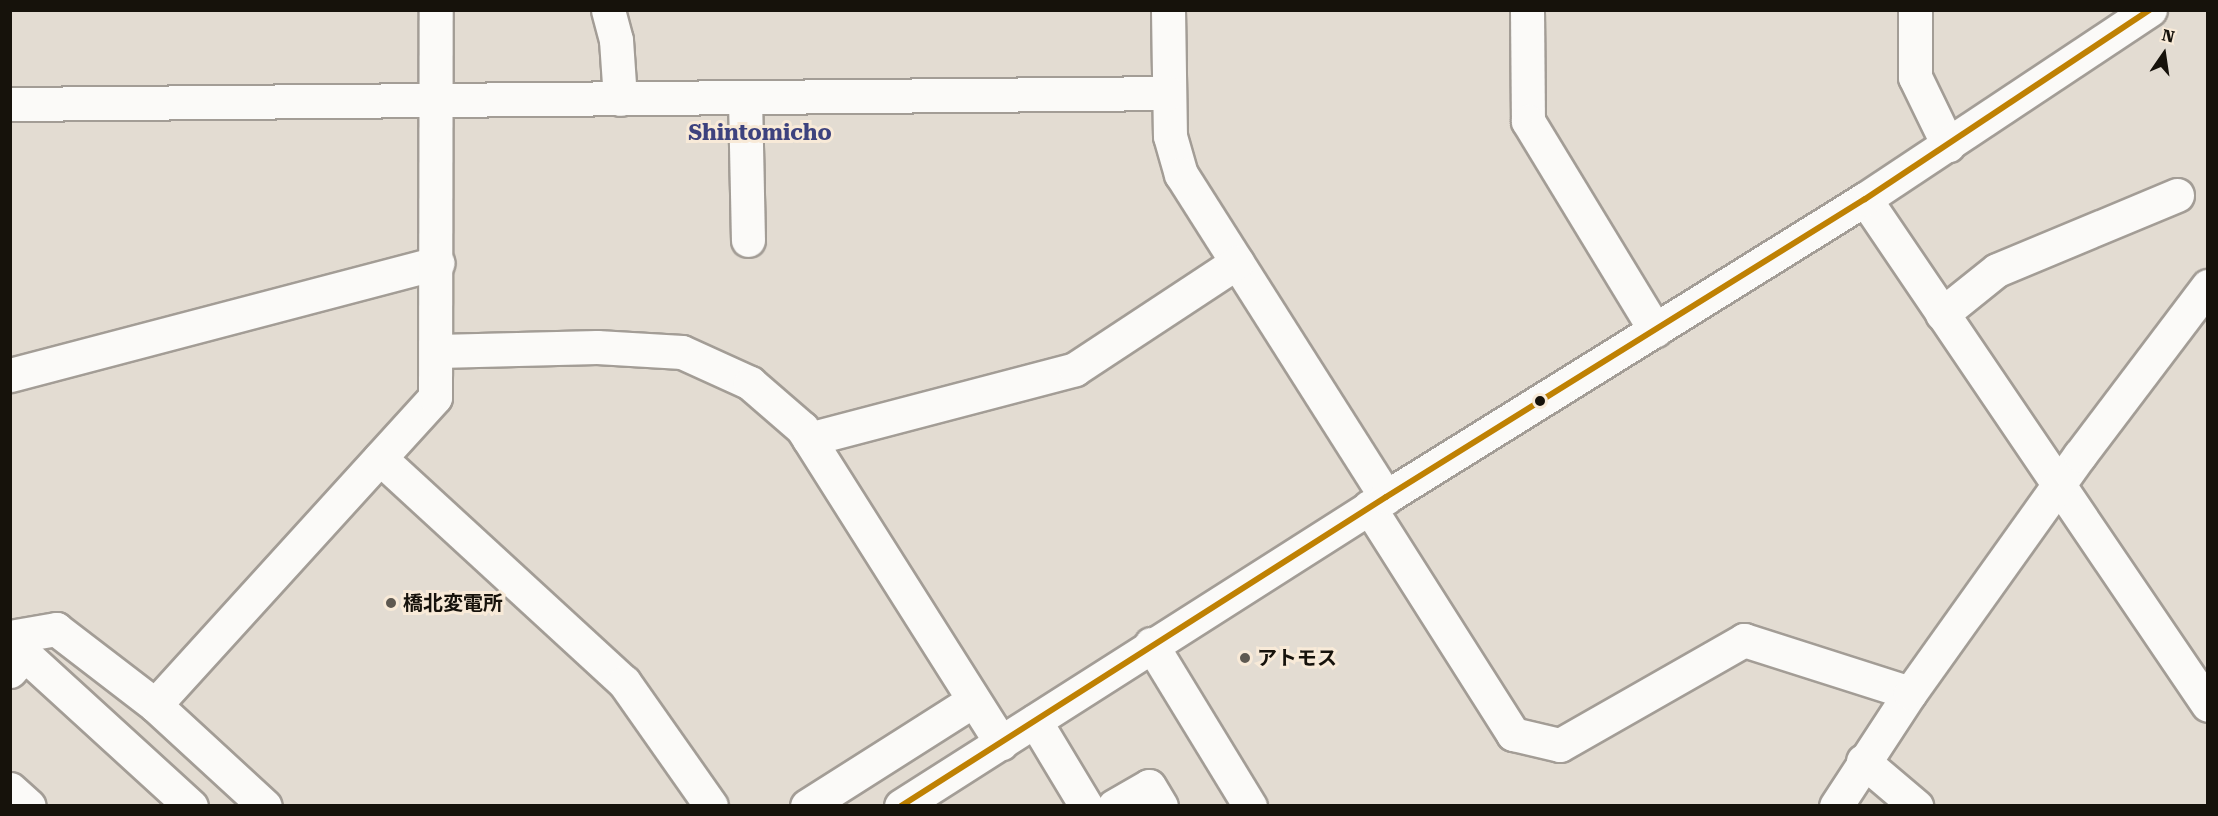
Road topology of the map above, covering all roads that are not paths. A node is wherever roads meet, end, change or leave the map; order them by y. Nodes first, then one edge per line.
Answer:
1 (436, 10) edge
2 (608, 10) edge
3 (1168, 10) edge
4 (1527, 10) edge
5 (1915, 10) edge
6 (2150, 10) edge
7 (1168, 93) junction
8 (745, 98) junction
9 (620, 99) junction
10 (435, 101) junction
11 (10, 104) edge
12 (1948, 145) junction
13 (2177, 195) dead end
14 (1865, 199) junction
15 (748, 240) dead end
16 (1237, 262) junction
17 (438, 263) junction
18 (2208, 286) edge
19 (1942, 314) junction
20 (1654, 330) junction
21 (438, 351) junction
22 (10, 375) edge
23 (809, 439) junction
24 (380, 458) junction
25 (2057, 488) junction
26 (1377, 502) junction
27 (1151, 644) junction
28 (14, 651) edge
29 (1910, 693) junction
30 (971, 702) junction
31 (155, 705) junction
32 (2208, 705) edge
33 (1035, 721) junction
34 (1001, 743) junction
35 (1863, 761) junction
36 (10, 789) edge
37 (29, 806) edge
38 (191, 806) edge
39 (265, 806) edge
40 (711, 806) edge
41 (807, 806) edge
42 (901, 806) edge
43 (1086, 806) edge
44 (1114, 806) edge
45 (1161, 806) edge
46 (1250, 806) edge
47 (1836, 806) edge
48 (1916, 806) edge

1 - 10 street
2 - 9 street
3 - 7 street
4 - 20 street
5 - 12 street
6 - 12 street
7 - 8 street
7 - 16 street
8 - 9 street
8 - 15 street
9 - 10 street
10 - 11 street
10 - 17 street
12 - 14 street
13 - 19 street
14 - 19 street
14 - 20 street
16 - 23 street
16 - 26 street
17 - 21 street
17 - 22 street
18 - 25 street
19 - 25 street
20 - 26 street
21 - 23 street
21 - 24 street
23 - 30 street
24 - 31 street
24 - 40 street
25 - 29 street
25 - 32 street
26 - 27 street
26 - 29 street
27 - 33 street
27 - 46 street
28 - 31 street
28 - 38 street
29 - 35 street
30 - 34 street
30 - 41 street
31 - 39 street
33 - 34 street
33 - 43 street
34 - 42 street
35 - 47 street
35 - 48 street
36 - 37 street
44 - 45 street

